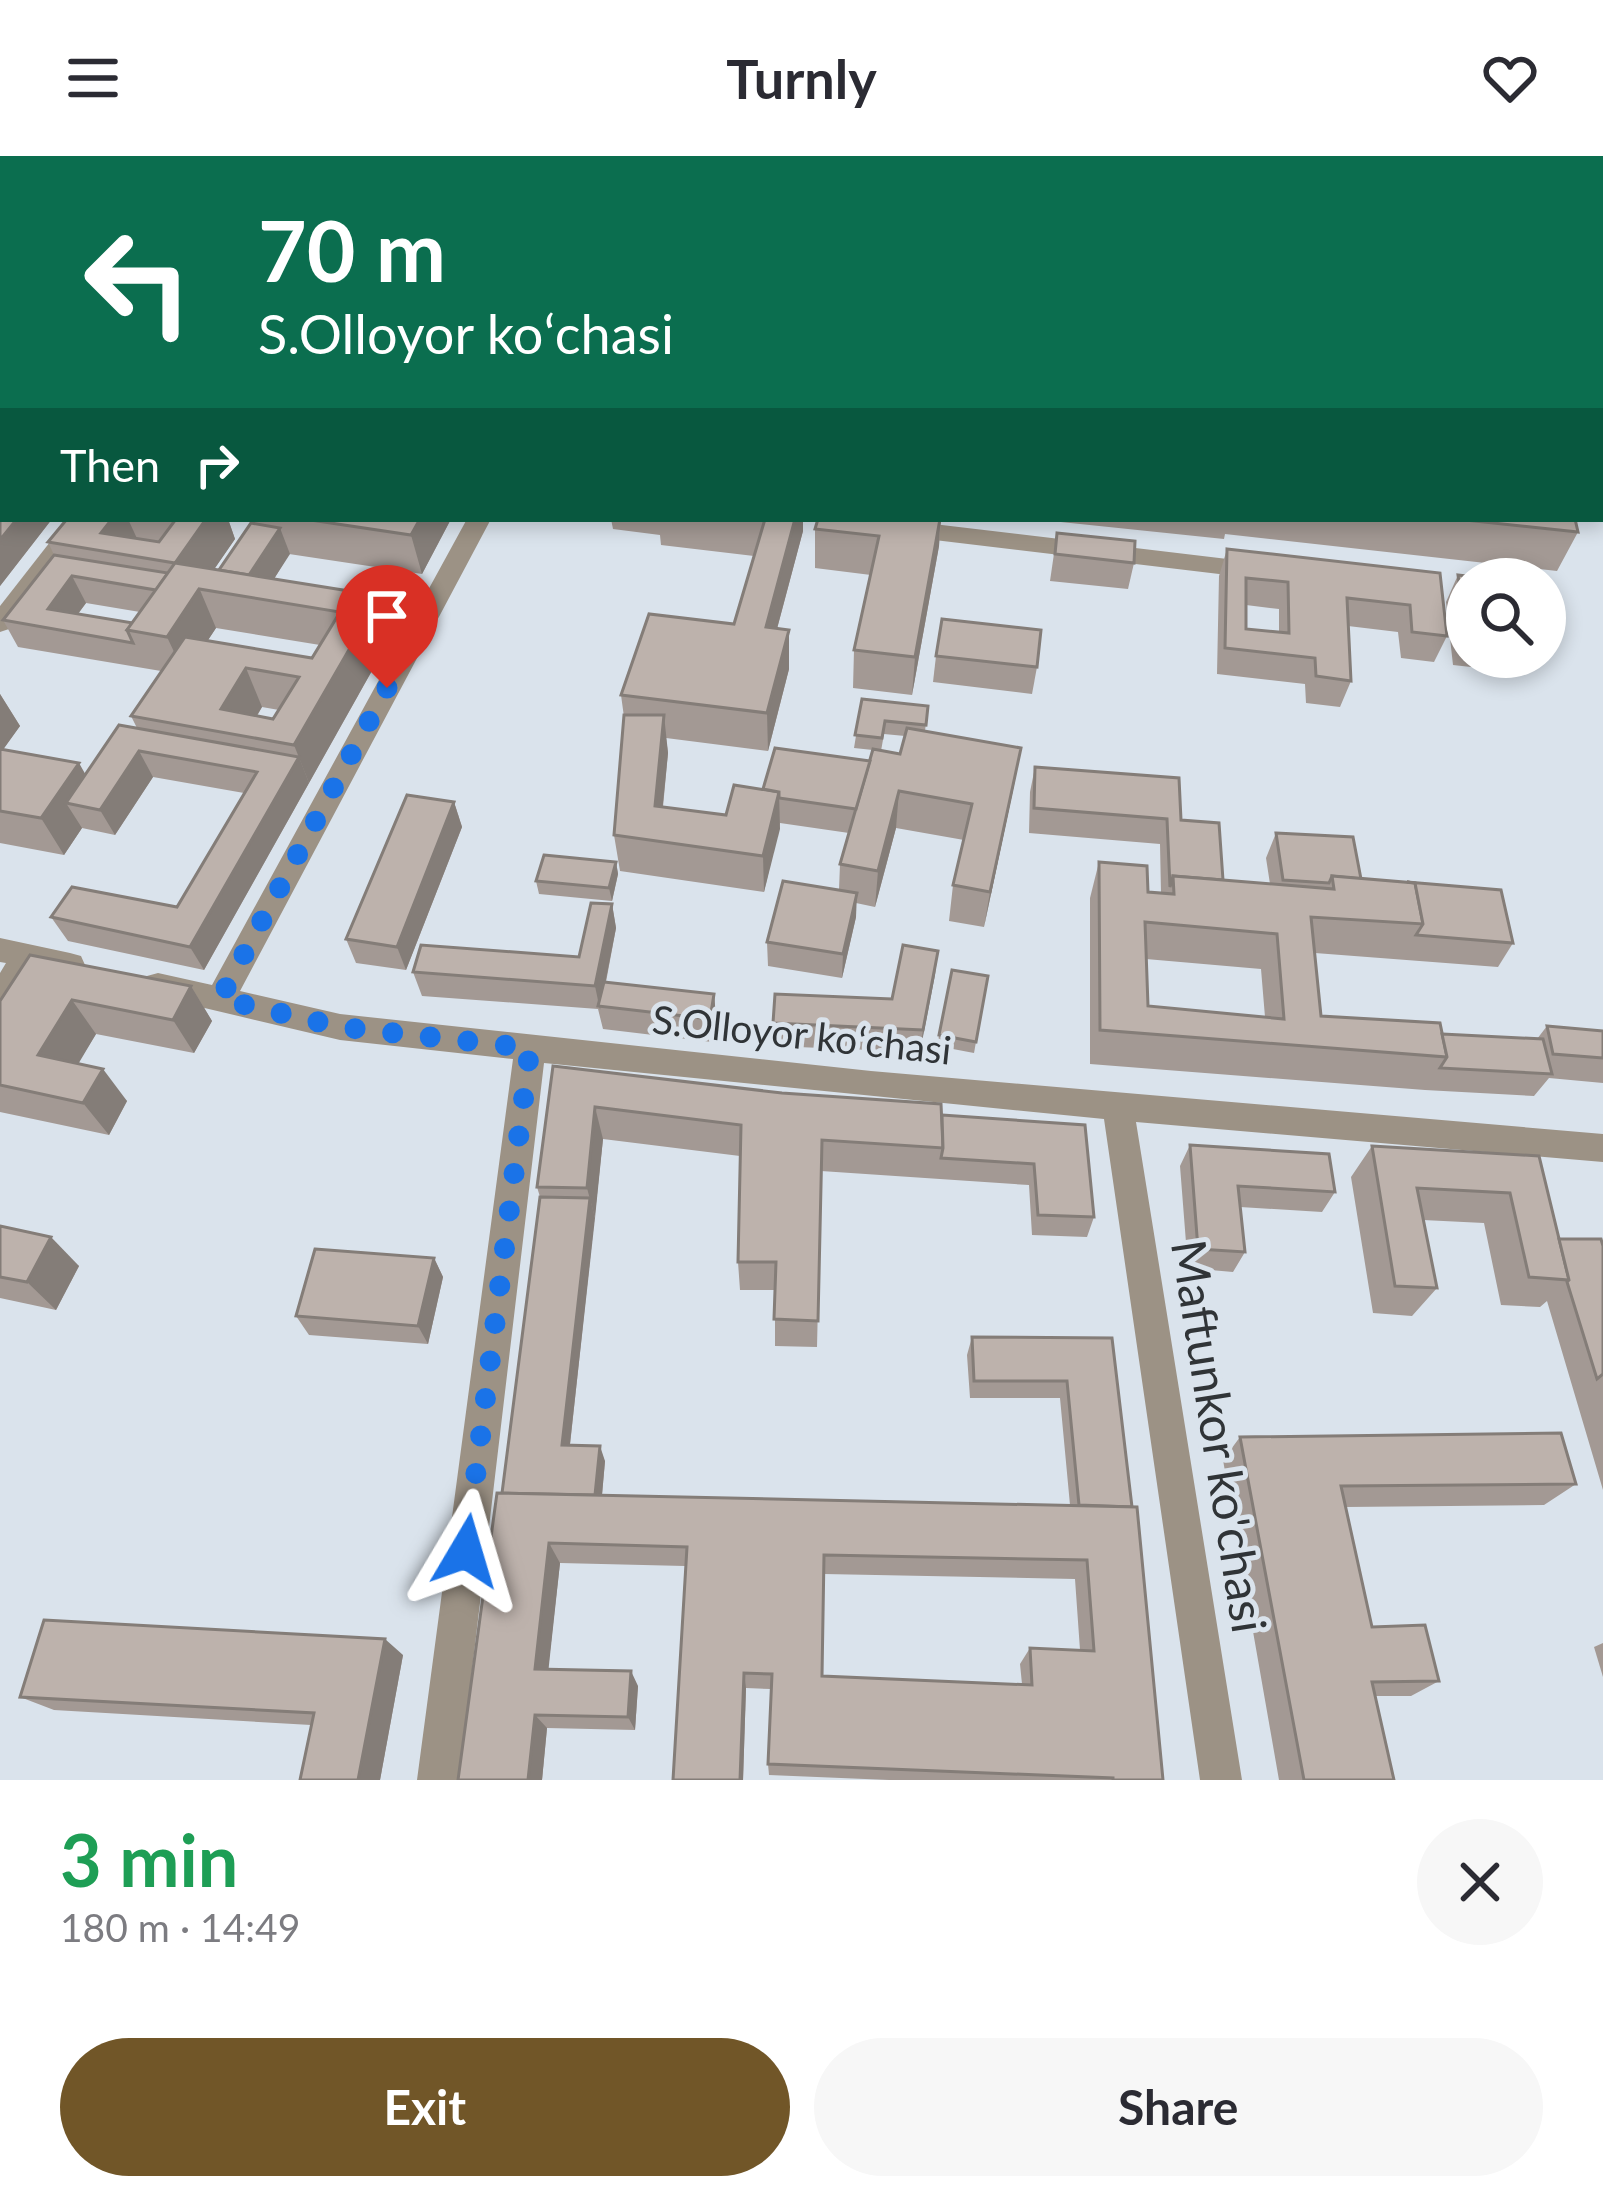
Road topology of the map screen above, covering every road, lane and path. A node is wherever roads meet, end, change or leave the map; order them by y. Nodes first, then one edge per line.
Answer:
1 (79, 522) edge
2 (477, 522) edge
3 (852, 522) edge
4 (1277, 572) edge
5 (0, 623) edge
6 (14, 952) edge
7 (91, 970) edge
8 (134, 980) edge
9 (220, 999) junction
10 (0, 1000) edge
11 (530, 1048) junction
12 (1118, 1107) junction
13 (1603, 1148) edge
14 (438, 1780) edge
15 (1222, 1780) edge

1 - 5 street
2 - 9 street
3 - 4 street
6 - 7 street
6 - 10 street
8 - 9 street, S.Olloyor koʻchasi
9 - 11 street, S.Olloyor koʻchasi
11 - 12 street, S.Olloyor koʻchasi
11 - 14 street
12 - 13 street, S.Olloyor koʻchasi
12 - 15 street, Maftunkor ko'chasi

